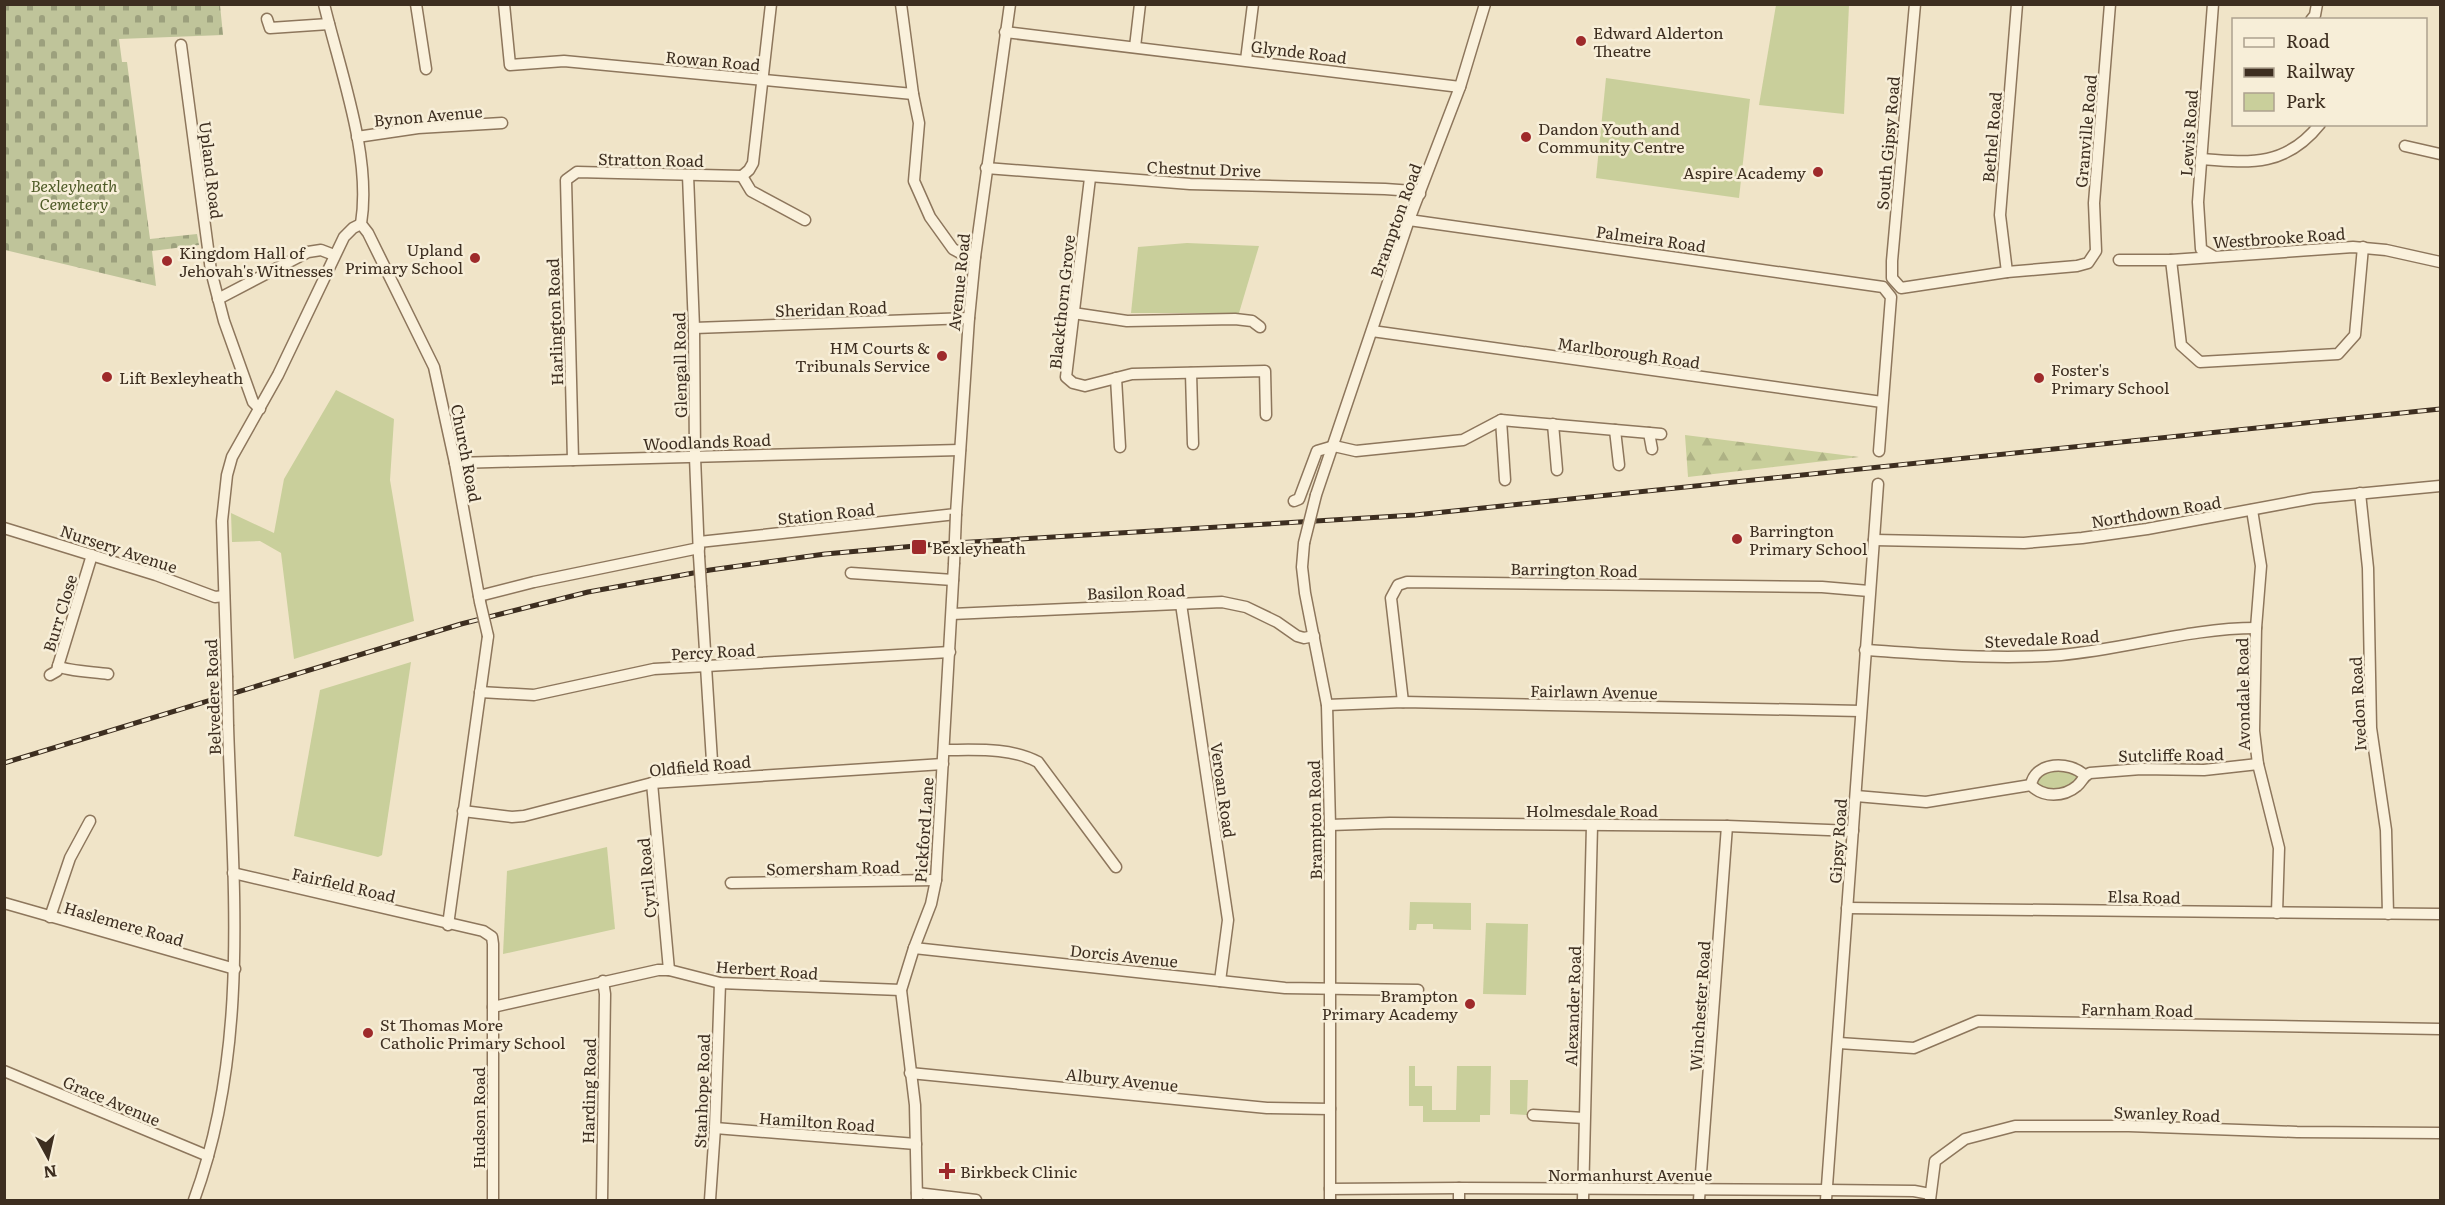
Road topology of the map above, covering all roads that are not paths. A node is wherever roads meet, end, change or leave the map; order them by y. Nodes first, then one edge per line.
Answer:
1 (324, 4) edge
2 (416, 4) edge
3 (504, 4) edge
4 (771, 4) edge
5 (901, 4) edge
6 (1010, 4) edge
7 (1140, 4) edge
8 (1253, 4) edge
9 (1485, 4) edge
10 (1915, 4) edge
11 (2017, 4) edge
12 (2110, 4) edge
13 (2213, 4) edge
14 (267, 19) dead end
15 (329, 24) junction
16 (1005, 32) junction
17 (181, 45) dead end
18 (1135, 47) junction
19 (1246, 60) junction
20 (426, 69) dead end
21 (762, 80) junction
22 (1460, 87) junction
23 (912, 94) junction
24 (502, 123) dead end
25 (2318, 126) edge
26 (357, 137) junction
27 (2409, 144) dead end
28 (2440, 154) edge
29 (2202, 159) junction
30 (986, 168) junction
31 (688, 175) junction
32 (742, 176) junction
33 (1090, 178) junction
34 (565, 184) joint
35 (1420, 194) junction
36 (805, 220) dead end
37 (1409, 220) junction
38 (361, 224) junction
39 (2363, 247) junction
40 (334, 255) junction
41 (2213, 256) junction
42 (975, 257) junction
43 (2119, 260) dead end
44 (2171, 260) junction
45 (2440, 262) edge
46 (2007, 272) junction
47 (1892, 287) junction
48 (218, 299) junction
49 (1073, 313) junction
50 (969, 318) junction
51 (1260, 327) dead end
52 (694, 328) junction
53 (1372, 331) junction
54 (1191, 373) junction
55 (1116, 378) junction
56 (1882, 402) junction
57 (260, 409) junction
58 (1266, 415) dead end
59 (1501, 420) junction
60 (1553, 424) junction
61 (1615, 430) junction
62 (1193, 444) dead end
63 (1334, 446) junction
64 (1120, 447) dead end
65 (1652, 449) dead end
66 (960, 450) junction
67 (1880, 451) dead end
68 (695, 457) junction
69 (573, 460) junction
70 (455, 464) junction
71 (1619, 465) dead end
72 (1557, 470) dead end
73 (1505, 480) dead end
74 (1878, 484) dead end
75 (2440, 486) edge
76 (2360, 493) junction
77 (1294, 501) dead end
78 (2252, 510) junction
79 (956, 514) junction
80 (4, 528) edge
81 (1874, 540) junction
82 (699, 548) junction
83 (92, 555) junction
84 (954, 564) joint
85 (851, 573) dead end
86 (953, 580) junction
87 (1869, 591) junction
88 (224, 596) junction
89 (479, 599) junction
90 (1181, 604) junction
91 (952, 614) junction
92 (2256, 628) junction
93 (1314, 636) junction
94 (1865, 650) junction
95 (950, 652) junction
96 (58, 666) junction
97 (705, 666) junction
98 (108, 674) dead end
99 (50, 675) dead end
100 (480, 692) junction
101 (1403, 702) junction
102 (1327, 705) junction
103 (1861, 711) junction
104 (944, 750) junction
105 (943, 764) junction
106 (2258, 764) junction
107 (2084, 775) junction
108 (713, 777) junction
109 (652, 783) junction
110 (2031, 785) junction
111 (1856, 796) junction
112 (464, 811) junction
113 (90, 821) dead end
114 (1330, 825) junction
115 (1592, 825) junction
116 (1727, 826) junction
117 (1853, 831) junction
118 (1116, 867) dead end
119 (233, 873) junction
120 (936, 880) junction
121 (731, 883) dead end
122 (4, 903) edge
123 (1847, 908) junction
124 (2277, 912) junction
125 (2388, 914) junction
126 (2440, 914) edge
127 (50, 917) junction
128 (448, 924) junction
129 (914, 948) junction
130 (235, 969) junction
131 (669, 970) junction
132 (603, 981) junction
133 (1220, 981) junction
134 (720, 983) junction
135 (1330, 989) junction
136 (901, 990) junction
137 (1418, 990) dead end
138 (493, 1007) junction
139 (2440, 1029) edge
140 (1839, 1043) junction
141 (4, 1071) edge
142 (910, 1072) junction
143 (1330, 1108) junction
144 (1533, 1115) dead end
145 (1584, 1118) junction
146 (715, 1128) junction
147 (2440, 1133) edge
148 (916, 1144) junction
149 (208, 1156) junction
150 (1459, 1188) junction
151 (1583, 1188) junction
152 (1330, 1195) edge
153 (1700, 1195) edge
154 (1826, 1195) edge
155 (917, 1197) edge
156 (1930, 1197) edge
157 (194, 1200) edge
158 (492, 1200) edge
159 (602, 1200) edge
160 (710, 1200) edge
161 (976, 1200) edge
162 (1459, 1200) edge
163 (1583, 1200) edge

1 - 15 street
2 - 20 street
3 - 21 street, Rowan Road
4 - 21 street
5 - 23 street
6 - 16 street, Avenue Road
7 - 18 street
8 - 19 street
9 - 22 street, Brampton Road
10 - 47 street, South Gipsy Road
11 - 46 street, Bethel Road
12 - 46 street, Granville Road
13 - 29 street, Lewis Road
14 - 15 street
15 - 26 street
16 - 18 street, Glynde Road
16 - 30 street, Avenue Road
17 - 48 street, Upland Road
18 - 19 street, Glynde Road
19 - 22 street, Glynde Road
21 - 23 street, Rowan Road
21 - 32 street
22 - 35 street, Brampton Road
23 - 42 street
24 - 26 street, Bynon Avenue
25 - 29 street
26 - 38 street
27 - 28 street
29 - 41 street, Lewis Road
30 - 33 street, Chestnut Drive
30 - 42 street, Avenue Road
31 - 32 street, Stratton Road
31 - 34 street, Stratton Road
31 - 52 street, Glengall Road
32 - 36 street
33 - 35 street, Chestnut Drive
33 - 49 street, Blackthorn Grove
34 - 69 street, Harlington Road
35 - 37 street, Brampton Road
37 - 47 street, Palmeira Road
37 - 53 street, Brampton Road
38 - 40 street, Belvedere Road
38 - 70 street, Church Road
39 - 41 street, Westbrooke Road
39 - 44 street
39 - 45 street, Westbrooke Road
40 - 48 street
40 - 57 street, Belvedere Road
41 - 44 street, Westbrooke Road
42 - 50 street, Avenue Road
43 - 44 street, Westbrooke Road
46 - 47 street
47 - 56 street, South Gipsy Road
48 - 57 street, Upland Road
49 - 51 street
49 - 55 street, Blackthorn Grove
50 - 52 street, Sheridan Road
50 - 66 street, Avenue Road
52 - 68 street, Glengall Road
53 - 56 street, Marlborough Road
53 - 63 street, Brampton Road
54 - 55 street, Blackthorn Grove
54 - 58 street, Blackthorn Grove
54 - 62 street
55 - 64 street
56 - 67 street, South Gipsy Road
57 - 88 street, Belvedere Road
59 - 60 street
59 - 63 street
59 - 73 street
60 - 61 street
60 - 72 street
61 - 65 street
61 - 71 street
63 - 77 street
63 - 93 street, Brampton Road, bridge
66 - 68 street, Woodlands Road
66 - 79 street, Avenue Road
68 - 69 street, Woodlands Road
68 - 82 street, Glengall Road
69 - 70 street, Woodlands Road
70 - 89 street, Church Road
74 - 81 street, Gipsy Road
75 - 76 street, Northdown Road
76 - 78 street, Northdown Road
76 - 125 street, Ivedon Road
78 - 81 street, Northdown Road
78 - 92 street, Avondale Road
79 - 82 street, Station Road
79 - 84 street, Avenue Road, bridge
80 - 83 street, Nursery Avenue
81 - 87 street, Gipsy Road
82 - 89 street, Station Road
82 - 97 street, Glengall Road, bridge
83 - 88 street, Nursery Avenue
83 - 96 street, Burr Close
84 - 86 street, Pickford Lane
85 - 86 street
86 - 91 street, Pickford Lane
87 - 94 street, Gipsy Road
87 - 101 street, Barrington Road
88 - 119 street, Belvedere Road, bridge
89 - 100 street, Church Road, bridge
90 - 91 street, Basilon Road
90 - 93 street, Basilon Road
90 - 133 street, Veroan Road
91 - 95 street, Pickford Lane
92 - 94 street, Stevedale Road
92 - 106 street, Avondale Road
93 - 102 street, Brampton Road
94 - 103 street, Gipsy Road
95 - 97 street, Percy Road
95 - 104 street, Pickford Lane
96 - 98 street, Burr Close
96 - 99 street
97 - 100 street, Percy Road
97 - 108 street, Glengall Road
100 - 112 street, Church Road
101 - 102 street, Fairlawn Avenue
101 - 103 street, Fairlawn Avenue
102 - 114 street, Brampton Road
103 - 111 street, Gipsy Road
104 - 105 street, Pickford Lane
104 - 118 street
105 - 108 street, Oldfield Road
105 - 120 street, Pickford Lane
106 - 107 street, Sutcliffe Road
106 - 124 street, Avondale Road
107 - 110 street
107 - 110 street, Sutcliffe Road
108 - 109 street, Oldfield Road
109 - 112 street, Oldfield Road
109 - 131 street, Cyril Road
110 - 111 street
111 - 117 street, Gipsy Road
112 - 128 street, Church Road
113 - 127 street
114 - 115 street, Holmesdale Road
114 - 135 street, Brampton Road
115 - 116 street, Holmesdale Road
115 - 145 street, Alexander Road
116 - 117 street, Holmesdale Road
116 - 153 street, Winchester Road
117 - 123 street, Gipsy Road
119 - 128 street, Fairfield Road
119 - 130 street, Belvedere Road
120 - 121 street, Somersham Road
120 - 129 street, Pickford Lane
122 - 127 street, Haslemere Road
123 - 124 street, Elsa Road
123 - 140 street, Gipsy Road
124 - 125 street, Elsa Road
125 - 126 street, Elsa Road
127 - 130 street, Haslemere Road
128 - 138 street, Hudson Road
129 - 133 street, Dorcis Avenue
129 - 136 street, Pickford Lane
130 - 149 street, Belvedere Road
131 - 132 street, Herbert Road
131 - 134 street, Herbert Road
132 - 138 street, Herbert Road
132 - 159 street, Harding Road
133 - 135 street, Dorcis Avenue
134 - 136 street, Herbert Road
134 - 146 street, Stanhope Road
135 - 137 street, Dorcis Avenue
135 - 143 street, Brampton Road
136 - 142 street, Pickford Lane
138 - 158 street, Hudson Road
139 - 140 street, Farnham Road
140 - 154 street, Gipsy Road
141 - 149 street, Grace Avenue
142 - 143 street, Albury Avenue
142 - 148 street, Pickford Lane
143 - 152 street, Brampton Road
144 - 145 street
145 - 151 street, Alexander Road
146 - 148 street, Hamilton Road
146 - 160 street, Stanhope Road
147 - 156 street, Swanley Road
148 - 155 street, Pickford Lane
149 - 157 street, Belvedere Road
150 - 151 street, Normanhurst Avenue
150 - 152 street, Normanhurst Avenue
150 - 162 street
151 - 153 street, Normanhurst Avenue
151 - 163 street, Alexander Road
153 - 154 street, Normanhurst Avenue
154 - 156 street, Normanhurst Avenue
155 - 161 street

